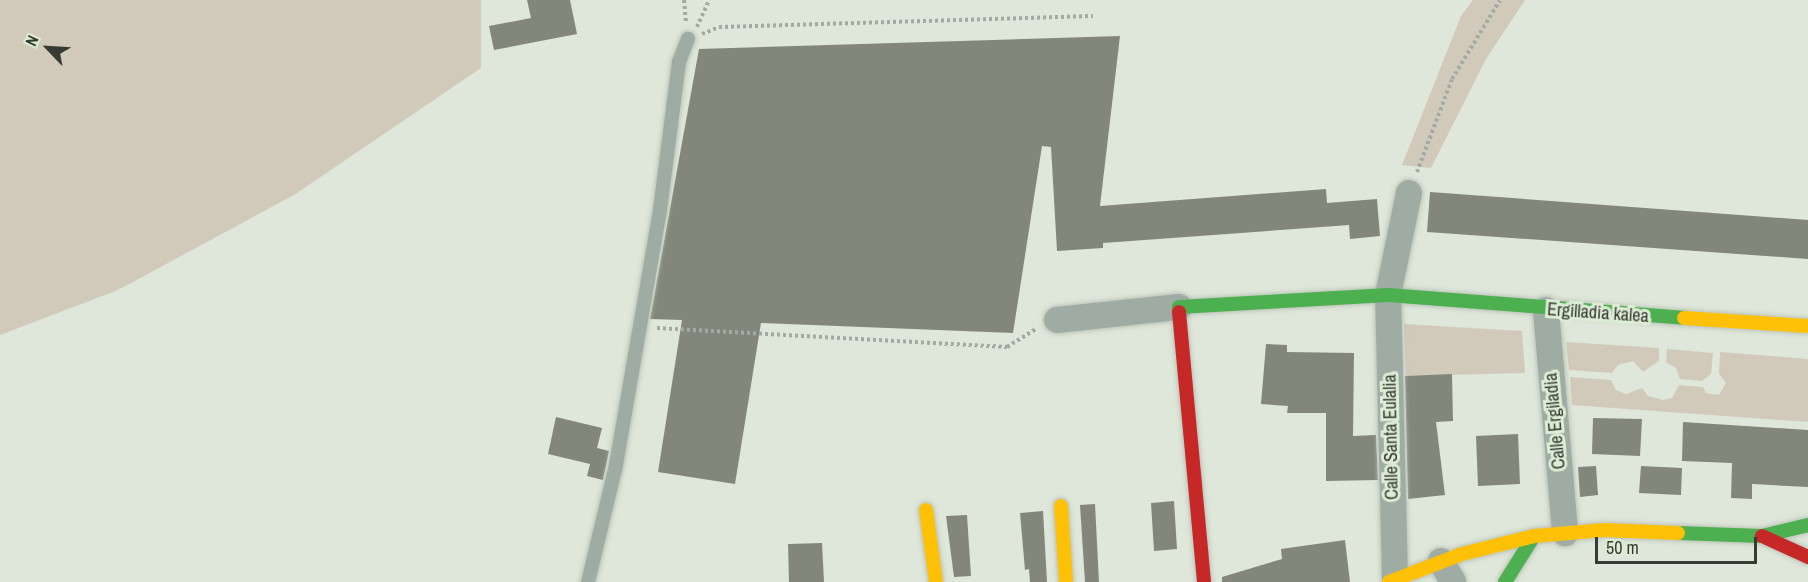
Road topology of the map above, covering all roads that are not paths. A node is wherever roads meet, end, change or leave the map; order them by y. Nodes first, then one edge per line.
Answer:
1 (687, 39) road end
2 (1409, 192) road end
3 (1388, 295) junction
4 (1179, 307) junction
5 (1546, 310) junction
6 (1058, 320) road end
7 (1808, 326) edge
8 (1061, 506) dead end
9 (926, 510) dead end
10 (1808, 525) edge
11 (1565, 533) junction
12 (1534, 536) junction
13 (1762, 536) junction
14 (1808, 557) edge
15 (1447, 572) edge
16 (1515, 579) edge
17 (1392, 581) edge
18 (588, 582) edge
19 (936, 582) edge
20 (1066, 582) edge
21 (1204, 582) edge

1 - 18 lane
2 - 3 street
3 - 4 street, Ergilladia kalea
3 - 5 street, Ergilladia kalea
3 - 17 street, Calle Santa Eulalia
4 - 6 street, Ergilladia kalea
4 - 21 street
5 - 7 street, Ergilladia kalea
5 - 11 street, Calle Ergiladia
8 - 20 street
9 - 19 street
10 - 13 street
11 - 12 street
11 - 13 street
12 - 15 street
12 - 16 street
13 - 14 street
15 - 17 street

